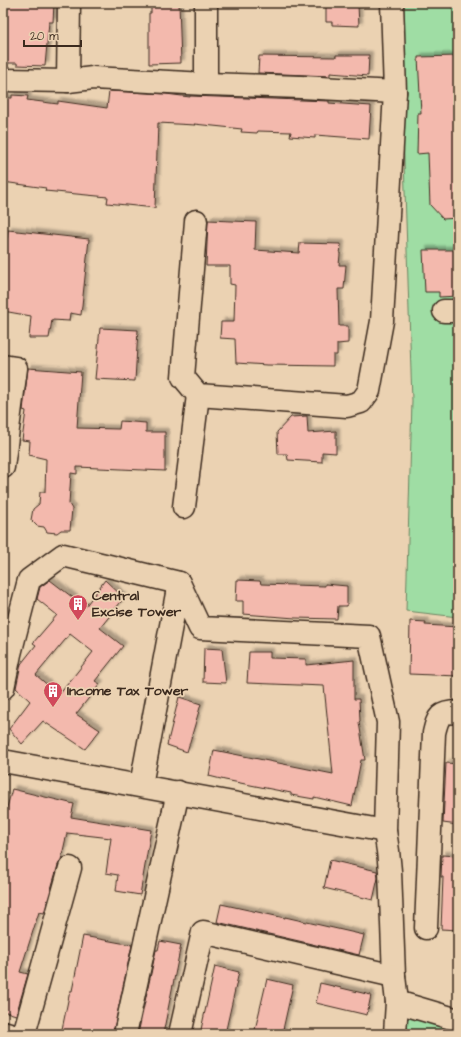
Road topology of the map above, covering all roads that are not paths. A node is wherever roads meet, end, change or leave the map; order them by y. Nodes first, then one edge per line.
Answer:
1 (69, 3) edge
2 (206, 3) edge
3 (392, 3) edge
4 (3, 80) edge
5 (68, 81) junction
6 (206, 84) junction
7 (395, 92) junction
8 (196, 221) dead end
9 (3, 366) edge
10 (198, 394) junction
11 (3, 467) edge
12 (184, 507) dead end
13 (179, 583) junction
14 (3, 688) edge
15 (458, 712) edge
16 (3, 761) edge
17 (141, 786) junction
18 (178, 792) junction
19 (385, 830) junction
20 (70, 868) dead end
21 (426, 928) dead end
22 (394, 976) junction
23 (397, 1002) junction
24 (458, 1020) edge
25 (3, 1032) edge
26 (10, 1034) edge
27 (24, 1034) edge
28 (125, 1034) edge
29 (180, 1034) edge
30 (395, 1034) edge

1 - 5 street
2 - 6 street
3 - 7 street
4 - 5 street
5 - 6 street
6 - 7 street
7 - 10 street
8 - 10 street
9 - 11 street
10 - 12 street
13 - 14 street
13 - 17 street
13 - 19 street
15 - 21 street
16 - 17 street
17 - 18 street
18 - 19 street
18 - 28 street
19 - 22 street
20 - 27 street
22 - 23 street
22 - 29 street
23 - 24 street
23 - 30 street
25 - 26 street

